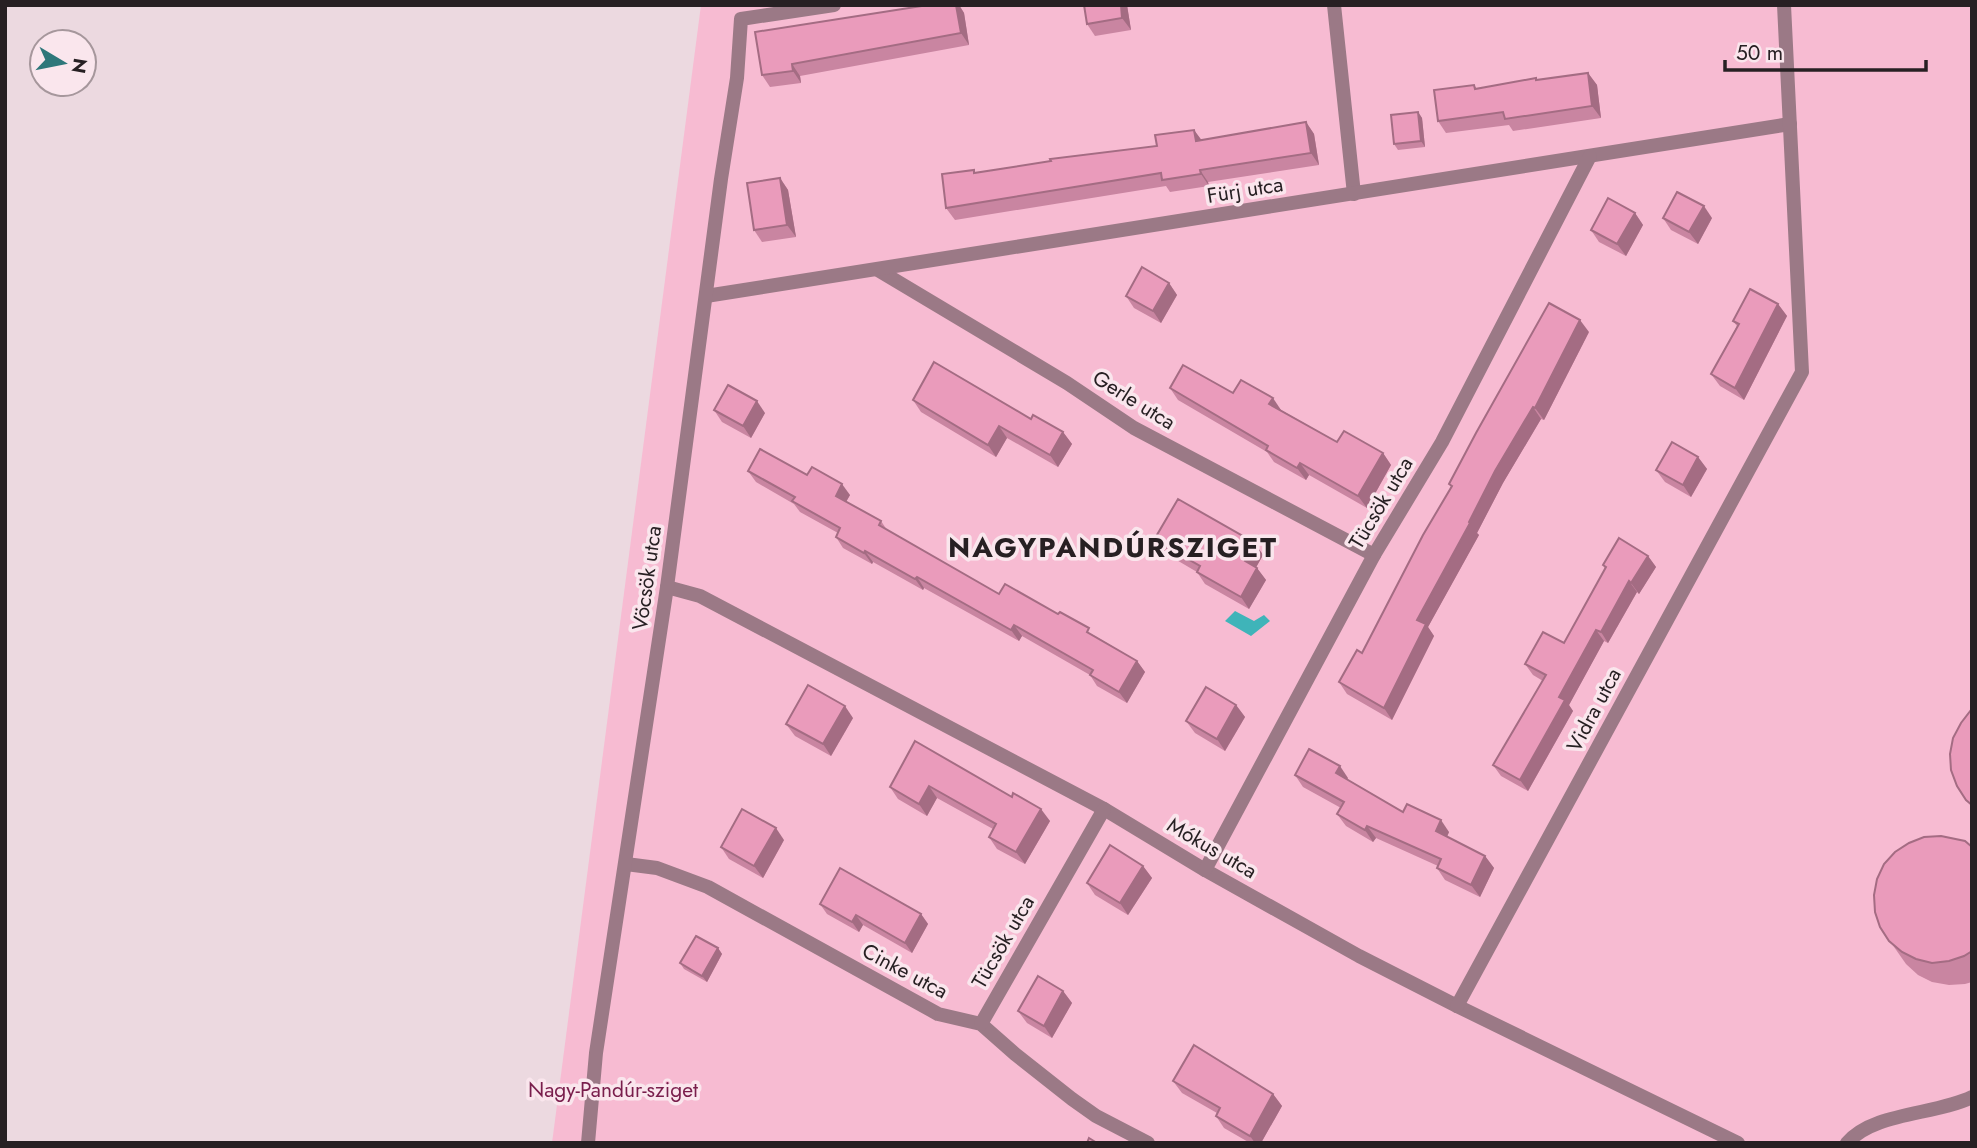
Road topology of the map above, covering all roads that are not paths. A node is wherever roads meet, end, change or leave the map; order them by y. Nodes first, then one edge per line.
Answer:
1 (834, 5) edge
2 (1334, 5) edge
3 (1784, 5) edge
4 (1790, 124) junction
5 (1590, 156) junction
6 (1354, 194) junction
7 (878, 270) junction
8 (706, 296) junction
9 (1374, 555) junction
10 (667, 587) junction
11 (1104, 808) junction
12 (626, 864) junction
13 (1205, 870) junction
14 (1457, 1006) junction
15 (981, 1024) junction
16 (1972, 1097) edge
17 (588, 1143) edge
18 (1148, 1143) edge
19 (1738, 1143) edge
20 (1847, 1143) edge

1 - 8 street, Vöcsök utca
2 - 6 street
3 - 4 street, Vidra utca
4 - 5 street, Fürj utca
4 - 14 street, Vidra utca
5 - 6 street, Fürj utca
5 - 9 street, Tücsök utca
6 - 7 street, Fürj utca
7 - 8 street, Fürj utca
7 - 9 street, Gerle utca
8 - 10 street, Vöcsök utca
9 - 13 street, Tücsök utca
10 - 11 street, Mókus utca
10 - 12 street, Vöcsök utca
11 - 13 street, Mókus utca
11 - 15 street, Tücsök utca
12 - 15 street, Cinke utca
12 - 17 street, Vöcsök utca
13 - 14 street, Mókus utca
14 - 19 street, Mókus utca
15 - 18 street, Cinke utca
16 - 20 street

